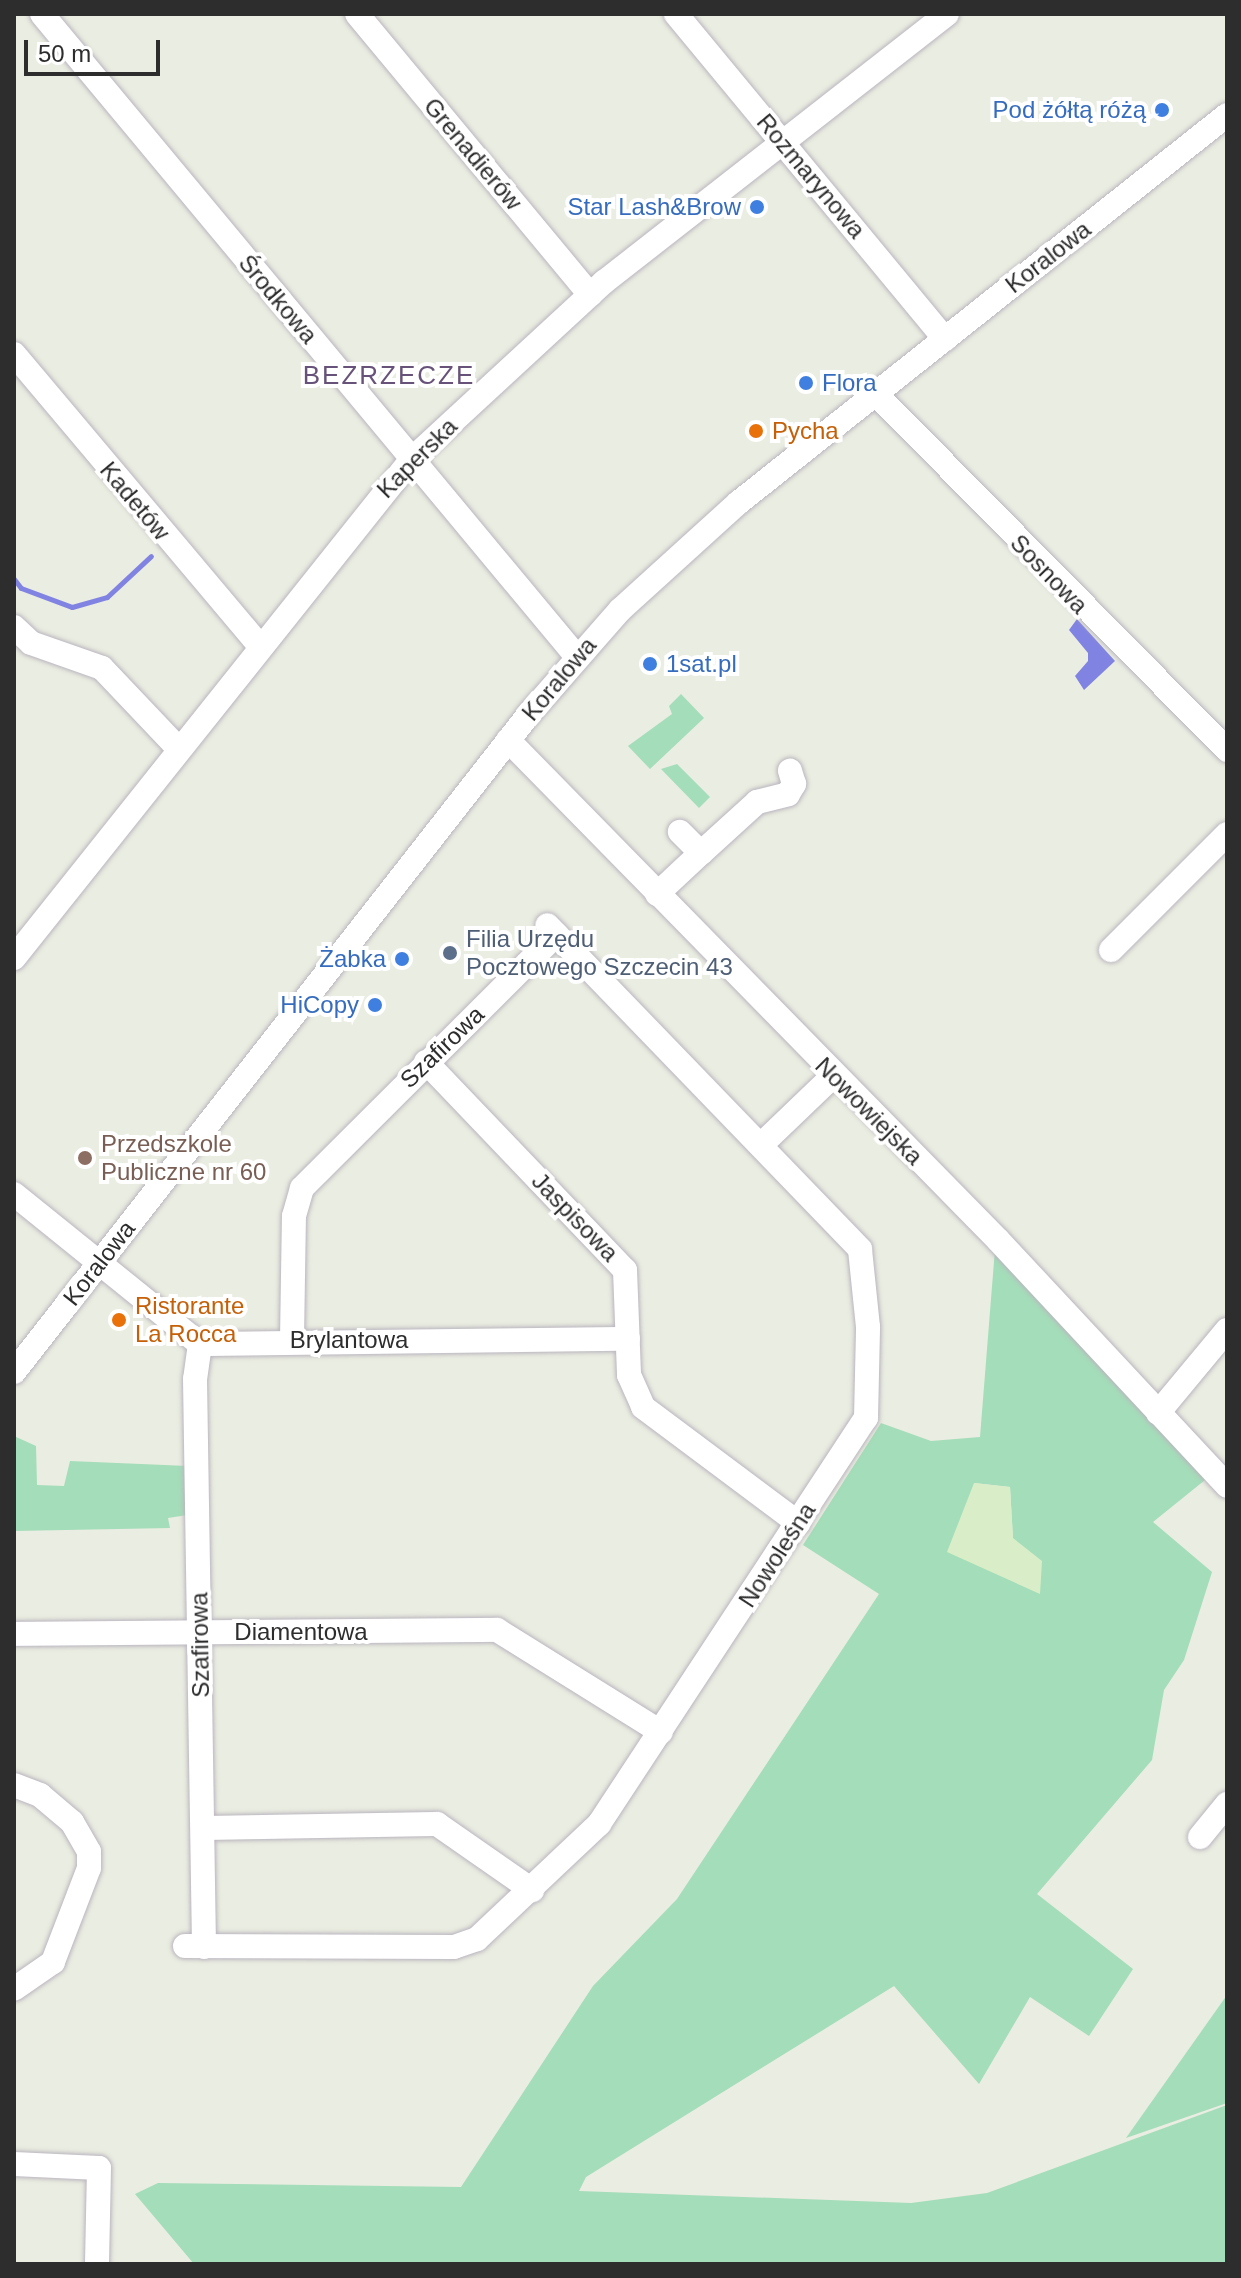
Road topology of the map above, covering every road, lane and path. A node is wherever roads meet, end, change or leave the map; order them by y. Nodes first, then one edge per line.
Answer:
1 (42, 14) edge
2 (357, 14) edge
3 (676, 14) edge
4 (947, 14) edge
5 (1227, 115) edge
6 (783, 143) junction
7 (590, 295) junction
8 (945, 339) junction
9 (14, 354) edge
10 (876, 394) junction
11 (411, 460) junction
12 (14, 627) edge
13 (260, 646) junction
14 (577, 657) junction
15 (508, 740) junction
16 (179, 749) junction
17 (1227, 750) edge
18 (790, 771) dead end
19 (680, 832) dead end
20 (1227, 834) edge
21 (701, 853) junction
22 (657, 894) junction
23 (552, 930) joint
24 (22, 933) edge
25 (1111, 950) dead end
26 (14, 958) edge
27 (426, 1062) junction
28 (833, 1076) junction
29 (761, 1145) junction
30 (14, 1194) edge
31 (99, 1263) junction
32 (1227, 1330) edge
33 (628, 1339) junction
34 (292, 1340) junction
35 (200, 1344) junction
36 (15, 1368) edge
37 (1158, 1413) junction
38 (1227, 1486) edge
39 (798, 1523) junction
40 (200, 1631) junction
41 (14, 1634) edge
42 (661, 1732) junction
43 (14, 1785) edge
44 (1227, 1804) edge
45 (203, 1828) junction
46 (1200, 1837) dead end
47 (532, 1890) junction
48 (194, 1946) joint
49 (14, 1989) edge
50 (14, 2164) edge
51 (97, 2264) edge

1 - 11 street, Środkowa
2 - 7 street, Grenadierów
3 - 6 street, Rozmarynowa
4 - 6 street, Kaperska
5 - 8 street, Koralowa
6 - 7 street, Kaperska
6 - 8 street, Rozmarynowa
7 - 11 street, Kaperska
8 - 10 street, Koralowa
9 - 13 street, Kadetów
10 - 14 street, Koralowa
10 - 17 street, Sosnowa
11 - 13 street, Kaperska
11 - 14 street, Środkowa
12 - 16 street
13 - 16 street, Kaperska
14 - 15 street, Koralowa
15 - 22 street, Nowowiejska
15 - 31 street, Koralowa
16 - 24 street, Kaperska
18 - 21 street
19 - 21 street
20 - 25 street
21 - 22 street
22 - 28 street, Nowowiejska
23 - 27 street, Szafirowa
23 - 29 street, Nowoleśna
24 - 26 street, Kaperska
27 - 33 street, Jaspisowa
27 - 34 street, Szafirowa
28 - 29 street
28 - 37 street, Nowowiejska
29 - 39 street, Nowoleśna
30 - 31 street
31 - 35 street
31 - 36 street, Koralowa
32 - 37 street
33 - 34 street, Brylantowa
33 - 39 street, Jaspisowa
34 - 35 street, Brylantowa
35 - 40 street, Szafirowa
37 - 38 street, Nowowiejska
39 - 42 street, Nowoleśna
40 - 41 street, Diamentowa
40 - 42 street, Diamentowa
40 - 45 street, Szafirowa
42 - 47 street, Nowoleśna
43 - 49 street
44 - 46 street
45 - 47 street
45 - 48 street, Szafirowa
47 - 48 street, Nowoleśna
50 - 51 street

